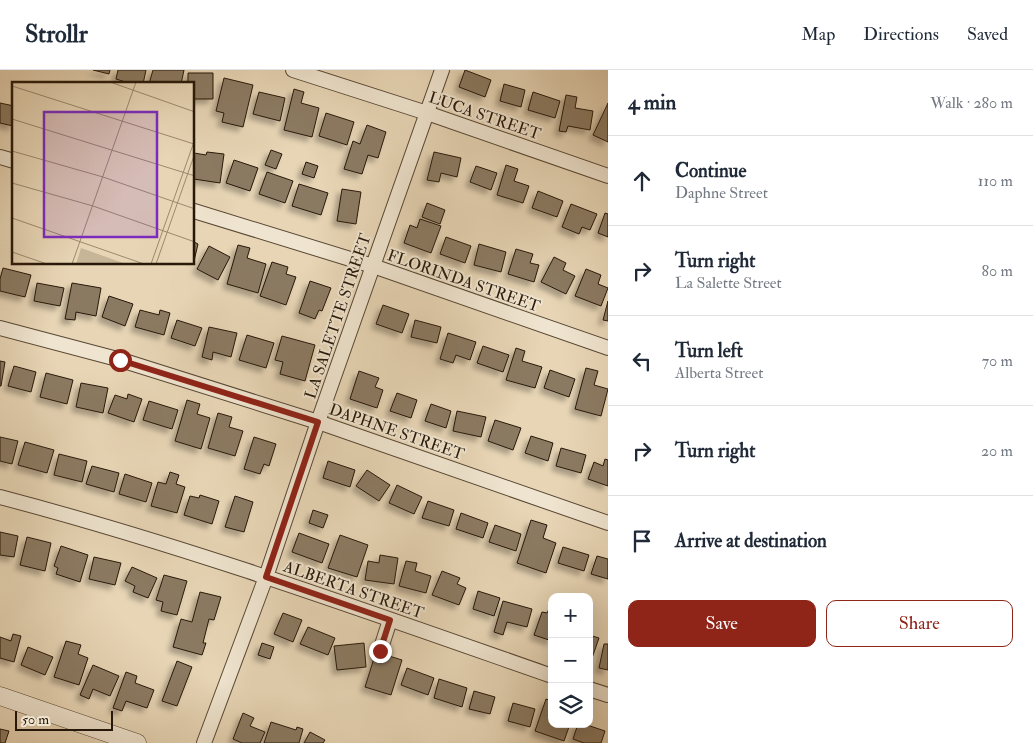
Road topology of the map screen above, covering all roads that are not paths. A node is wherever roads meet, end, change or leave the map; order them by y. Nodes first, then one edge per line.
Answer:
1 (293, 70) edge
2 (442, 70) edge
3 (427, 113) junction
4 (608, 176) edge
5 (195, 211) edge
6 (373, 266) junction
7 (0, 328) edge
8 (608, 348) edge
9 (318, 422) junction
10 (0, 497) edge
11 (608, 523) edge
12 (266, 577) junction
13 (390, 620) junction
14 (380, 651) dead end
15 (548, 675) edge
16 (593, 690) edge
17 (608, 695) edge
18 (0, 696) edge
19 (137, 743) edge
20 (204, 743) edge

1 - 3 street, LUCA STREET
2 - 3 street, LA SALETTE STREET
3 - 4 street, LUCA STREET
3 - 6 street, LA SALETTE STREET
5 - 6 street, FLORINDA STREET
6 - 8 street, FLORINDA STREET
6 - 9 street, LA SALETTE STREET
7 - 9 street, DAPHNE STREET
9 - 11 street, DAPHNE STREET
9 - 12 street, LA SALETTE STREET
10 - 12 street, ALBERTA STREET
12 - 13 street, ALBERTA STREET
12 - 20 street, LA SALETTE STREET
13 - 14 street
13 - 15 street, ALBERTA STREET
16 - 17 street
18 - 19 street

